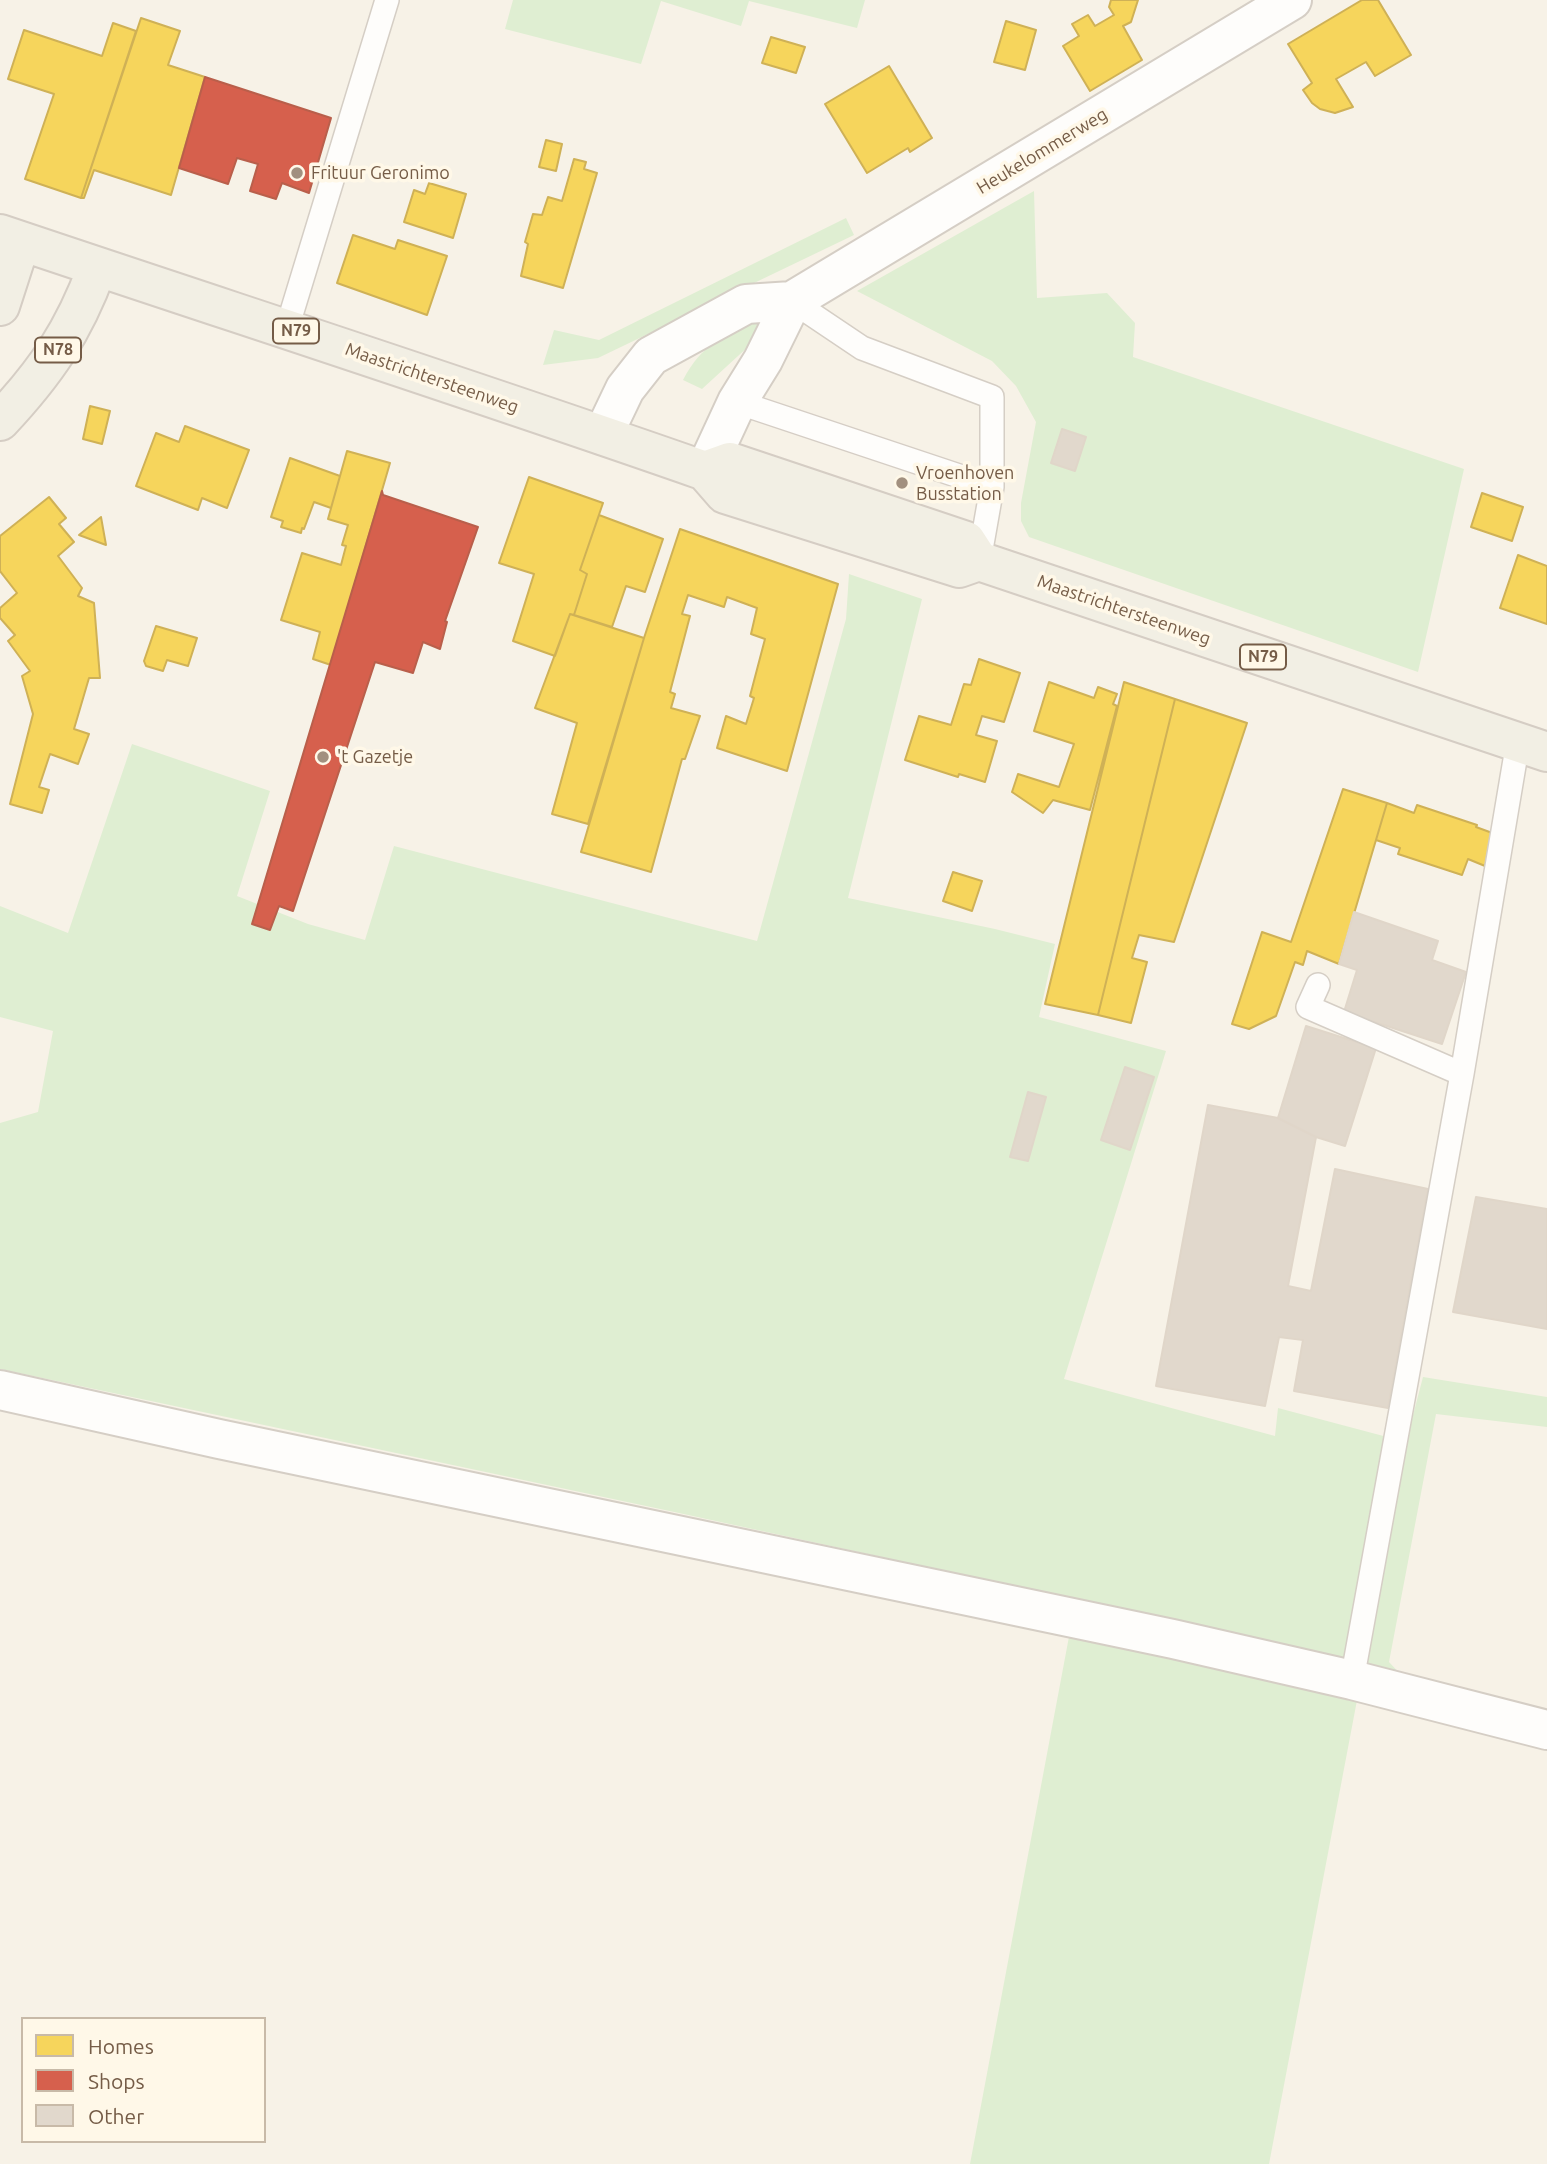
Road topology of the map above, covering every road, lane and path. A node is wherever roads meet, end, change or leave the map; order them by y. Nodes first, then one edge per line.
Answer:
1 (387, 0) edge
2 (1292, 0) edge
3 (10, 237) edge
4 (97, 268) junction
5 (792, 301) junction
6 (0, 306) edge
7 (287, 328) junction
8 (737, 402) junction
9 (0, 421) edge
10 (603, 435) junction
11 (705, 471) junction
12 (992, 487) junction
13 (979, 561) junction
14 (1533, 747) edge
15 (1318, 985) dead end
16 (1462, 1074) junction
17 (0, 1390) edge
18 (1352, 1680) junction
19 (1547, 1730) edge

1 - 7 lane
2 - 5 street, Heukelommerweg
3 - 4 main road, Maastrichtersteenweg / N79
3 - 6 main road
4 - 7 main road, Maastrichtersteenweg / N79
4 - 9 main road, N78
5 - 8 street
5 - 10 street, Heukelommerweg
5 - 12 lane
7 - 10 main road, Maastrichtersteenweg / N79
8 - 11 street
8 - 12 lane
10 - 11 main road, Maastrichtersteenweg / N79
11 - 13 main road, Maastrichtersteenweg / N79
12 - 13 lane
13 - 14 main road, Maastrichtersteenweg / N79
14 - 16 lane
15 - 16 lane
16 - 18 lane
17 - 18 street
18 - 19 street

